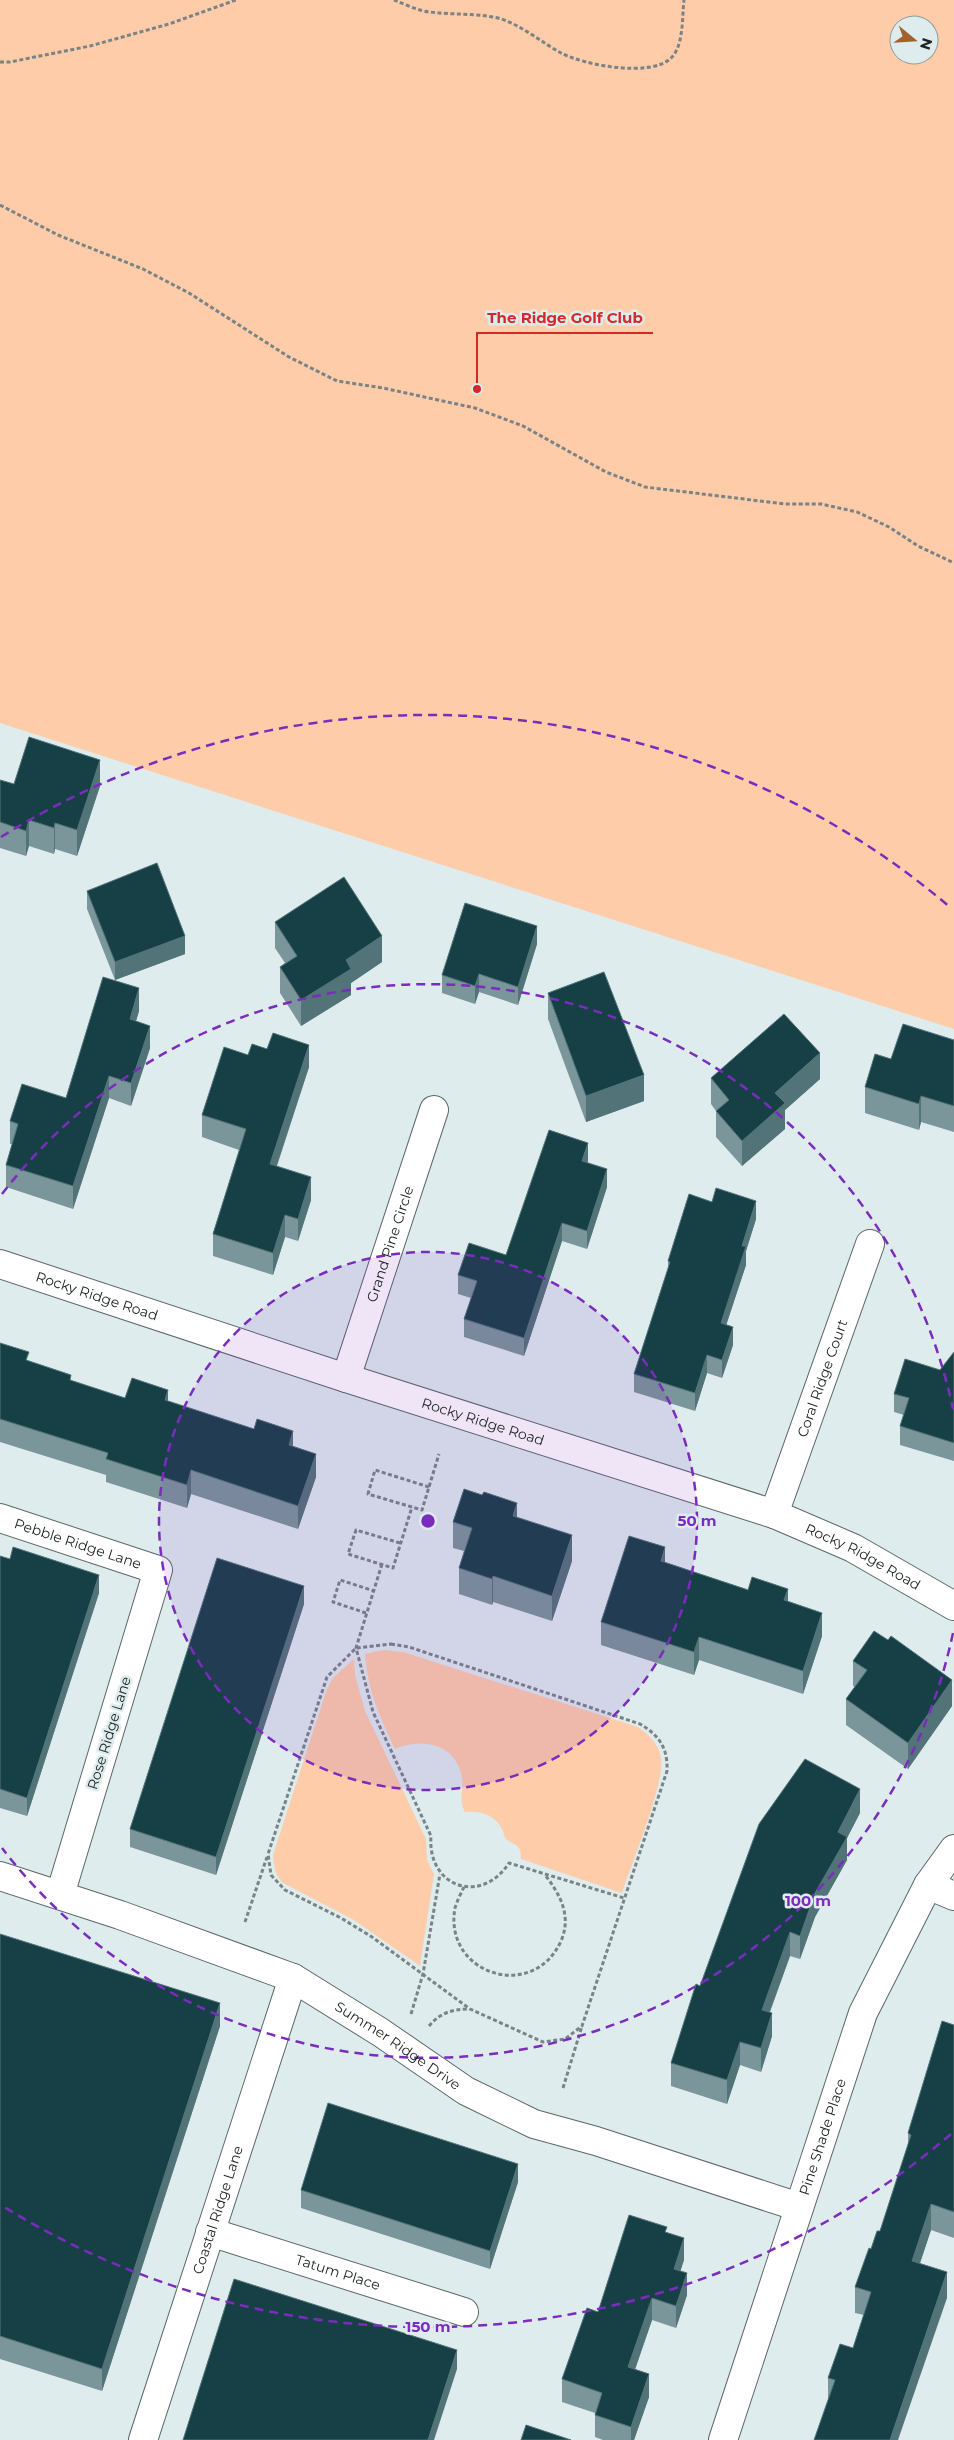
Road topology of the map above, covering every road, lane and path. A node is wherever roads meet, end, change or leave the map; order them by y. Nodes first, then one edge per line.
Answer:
1 (236, 0) edge
2 (394, 0) edge
3 (684, 0) edge
4 (0, 62) edge
5 (0, 205) edge
6 (954, 563) edge
7 (434, 1110) dead end
8 (870, 1244) dead end
9 (0, 1264) edge
10 (346, 1378) junction
11 (439, 1454) dead end
12 (429, 1487) junction
13 (412, 1507) junction
14 (774, 1514) junction
15 (0, 1518) edge
16 (400, 1543) junction
17 (382, 1564) junction
18 (158, 1570) joint
19 (374, 1591) junction
20 (954, 1606) edge
21 (366, 1613) junction
22 (356, 1648) junction
23 (954, 1849) edge
24 (268, 1854) junction
25 (440, 1874) junction
26 (544, 1874) junction
27 (0, 1876) edge
28 (928, 1885) junction
29 (464, 1887) junction
30 (60, 1895) junction
31 (954, 1896) edge
32 (624, 1898) junction
33 (245, 1922) dead end
34 (424, 1974) junction
35 (293, 1978) junction
36 (470, 2009) junction
37 (411, 2014) dead end
38 (429, 2026) dead end
39 (582, 2026) junction
40 (563, 2088) dead end
41 (799, 2207) junction
42 (210, 2232) junction
43 (464, 2312) dead end
44 (143, 2440) edge
45 (723, 2440) edge

1 - 4 path
2 - 3 path
5 - 6 path
7 - 10 street, Grand Pine Circle
8 - 14 street, Coral Ridge Court
9 - 10 street, Rocky Ridge Road
10 - 14 street, Rocky Ridge Road
11 - 12 path
12 - 13 path
12 - 13 path
13 - 16 path
14 - 20 street, Rocky Ridge Road
15 - 18 street, Pebble Ridge Lane
16 - 17 path
16 - 17 path
17 - 19 path
18 - 30 street, Rose Ridge Lane
19 - 21 path
19 - 21 path
21 - 22 path
22 - 24 path
22 - 25 path
22 - 32 path
23 - 28 street, Pine Shade Place
24 - 33 path
24 - 34 path
25 - 29 path
25 - 34 path
26 - 29 path
26 - 29 path
26 - 32 path
27 - 30 street, Summer Ridge Drive
28 - 31 street
28 - 41 street, Pine Shade Place
30 - 35 street, Summer Ridge Drive
32 - 39 path
34 - 36 path
34 - 37 path
35 - 41 street, Summer Ridge Drive
35 - 42 street, Coastal Ridge Lane
36 - 38 path
36 - 39 path
39 - 40 path
41 - 45 street, Pine Shade Place
42 - 43 street, Tatum Place
42 - 44 street, Coastal Ridge Lane

